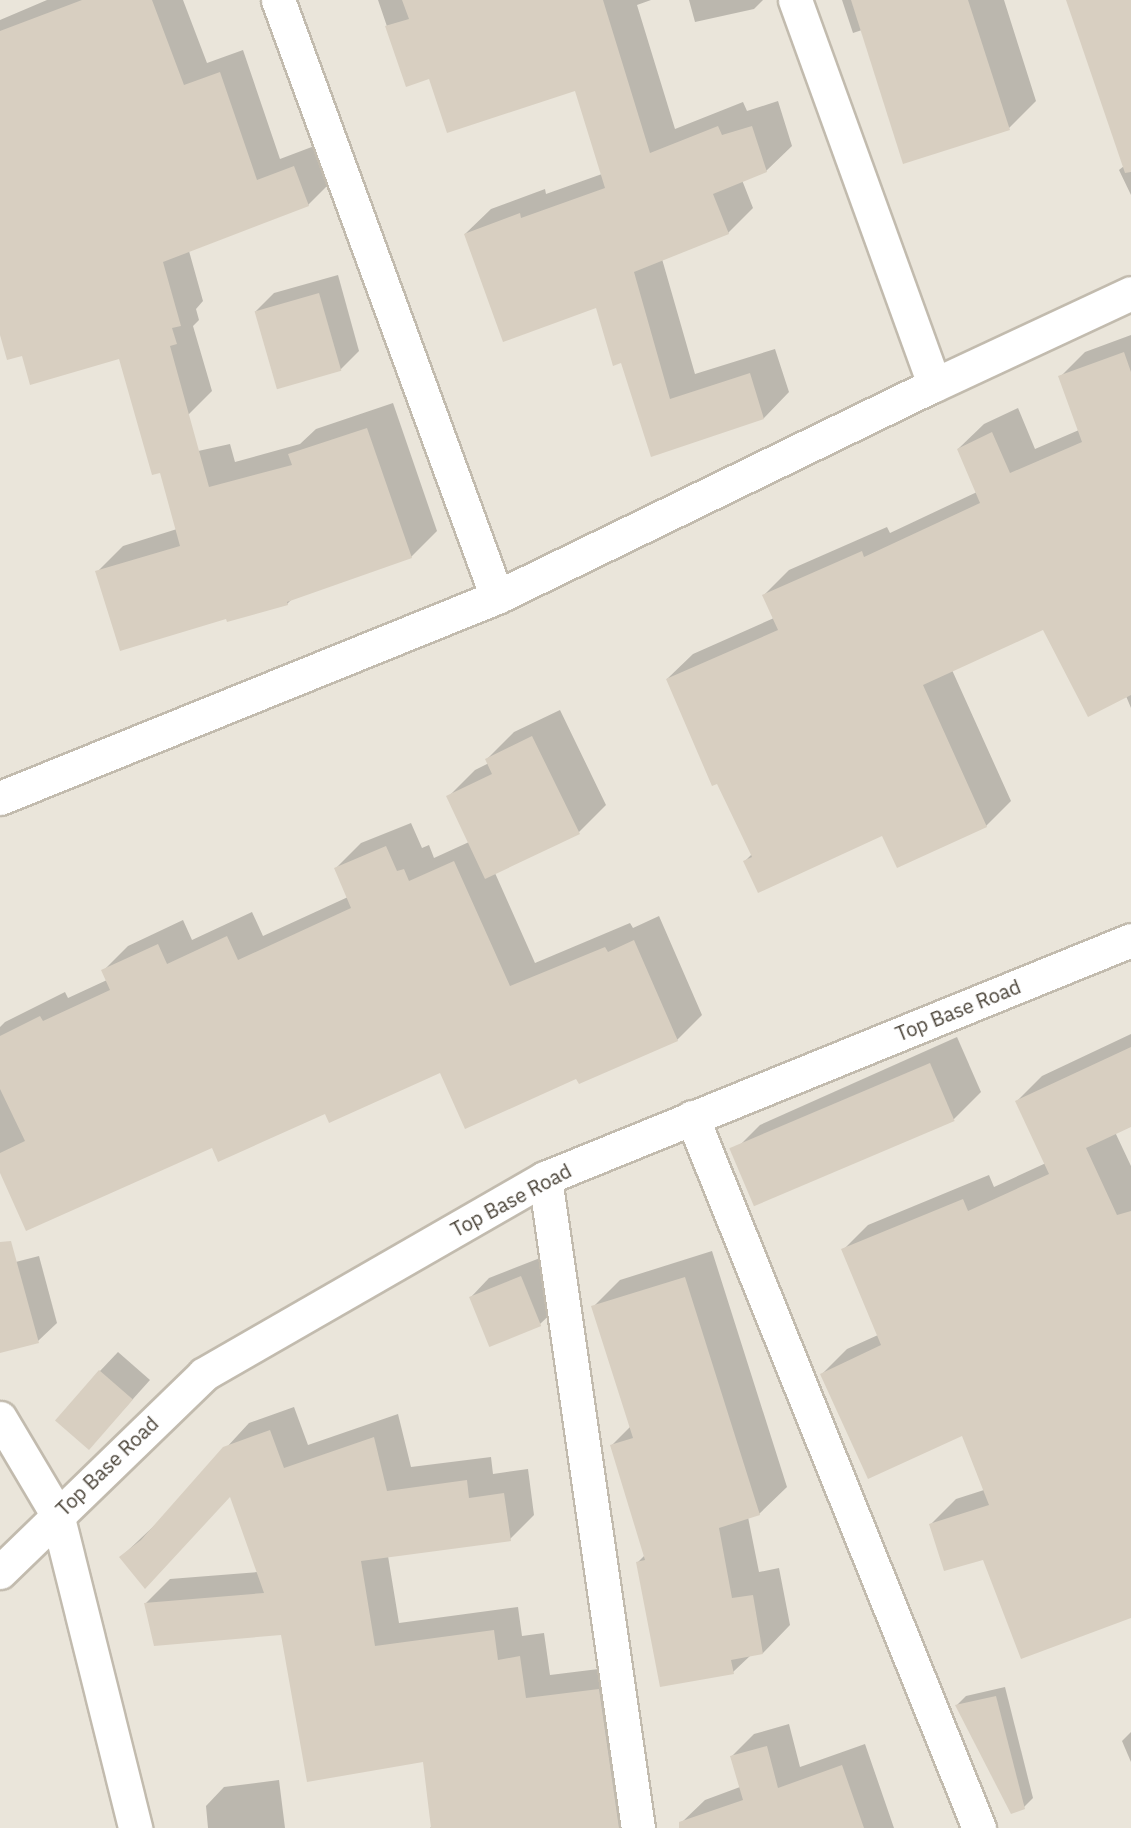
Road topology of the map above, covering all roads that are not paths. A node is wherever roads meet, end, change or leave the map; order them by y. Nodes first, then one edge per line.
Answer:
1 (278, 0) edge
2 (795, 0) edge
3 (1131, 293) edge
4 (934, 385) junction
5 (497, 597) junction
6 (0, 798) edge
7 (1131, 940) edge
8 (692, 1117) junction
9 (545, 1178) junction
10 (0, 1418) edge
11 (57, 1514) junction
12 (0, 1572) edge
13 (135, 1828) edge
14 (638, 1828) edge
15 (979, 1828) edge

1 - 5 street
2 - 4 street
3 - 4 street
4 - 5 street
5 - 6 street
7 - 8 street, Top Base Road
8 - 9 street, Top Base Road
8 - 15 street
9 - 11 street, Top Base Road
9 - 14 street
10 - 11 street
11 - 12 street, Top Base Road
11 - 13 street

